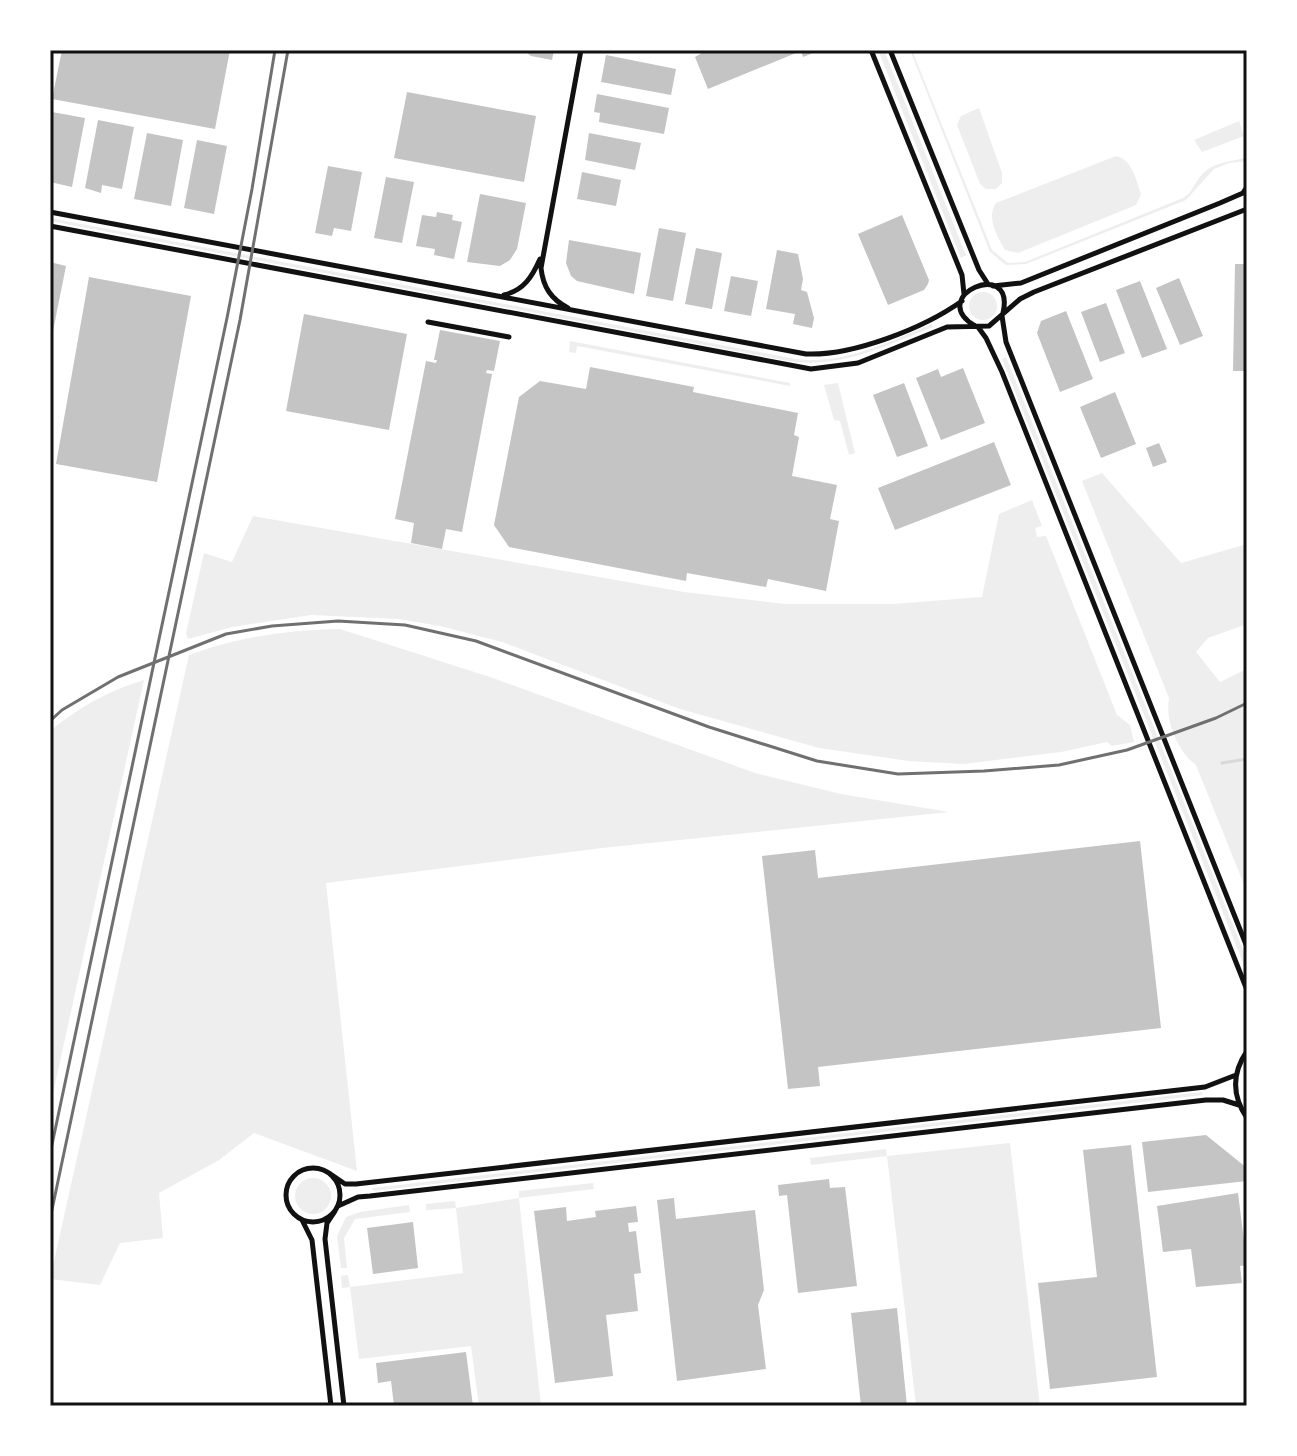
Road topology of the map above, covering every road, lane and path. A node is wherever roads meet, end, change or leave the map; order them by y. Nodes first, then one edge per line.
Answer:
1 (581, 50) edge
2 (871, 50) edge
3 (890, 50) edge
4 (1247, 187) edge
5 (1247, 209) edge
6 (50, 212) edge
7 (50, 226) edge
8 (542, 254) junction
9 (990, 285) junction
10 (964, 294) junction
11 (496, 297) junction
12 (962, 301) junction
13 (576, 312) junction
14 (1002, 315) junction
15 (428, 322) dead end
16 (976, 326) junction
17 (509, 337) dead end
18 (1247, 947) edge
19 (1247, 990) edge
20 (1247, 1051) edge
21 (1236, 1075) junction
22 (1239, 1105) junction
23 (1247, 1118) edge
24 (329, 1173) junction
25 (337, 1209) junction
26 (302, 1220) junction
27 (331, 1406) edge
28 (344, 1406) edge

1 - 8 street
2 - 10 street
3 - 9 street
4 - 9 street
5 - 14 street
6 - 11 street
7 - 16 street
8 - 11 street
8 - 13 street
9 - 10 street
9 - 14 street
10 - 12 street
11 - 13 street
12 - 13 street
12 - 16 street
14 - 16 street
14 - 18 street
15 - 17 street
16 - 19 street
20 - 21 street
21 - 22 street
21 - 24 street
22 - 23 street
22 - 25 street
24 - 25 street
24 - 26 street
25 - 26 street
25 - 28 street
26 - 27 street

